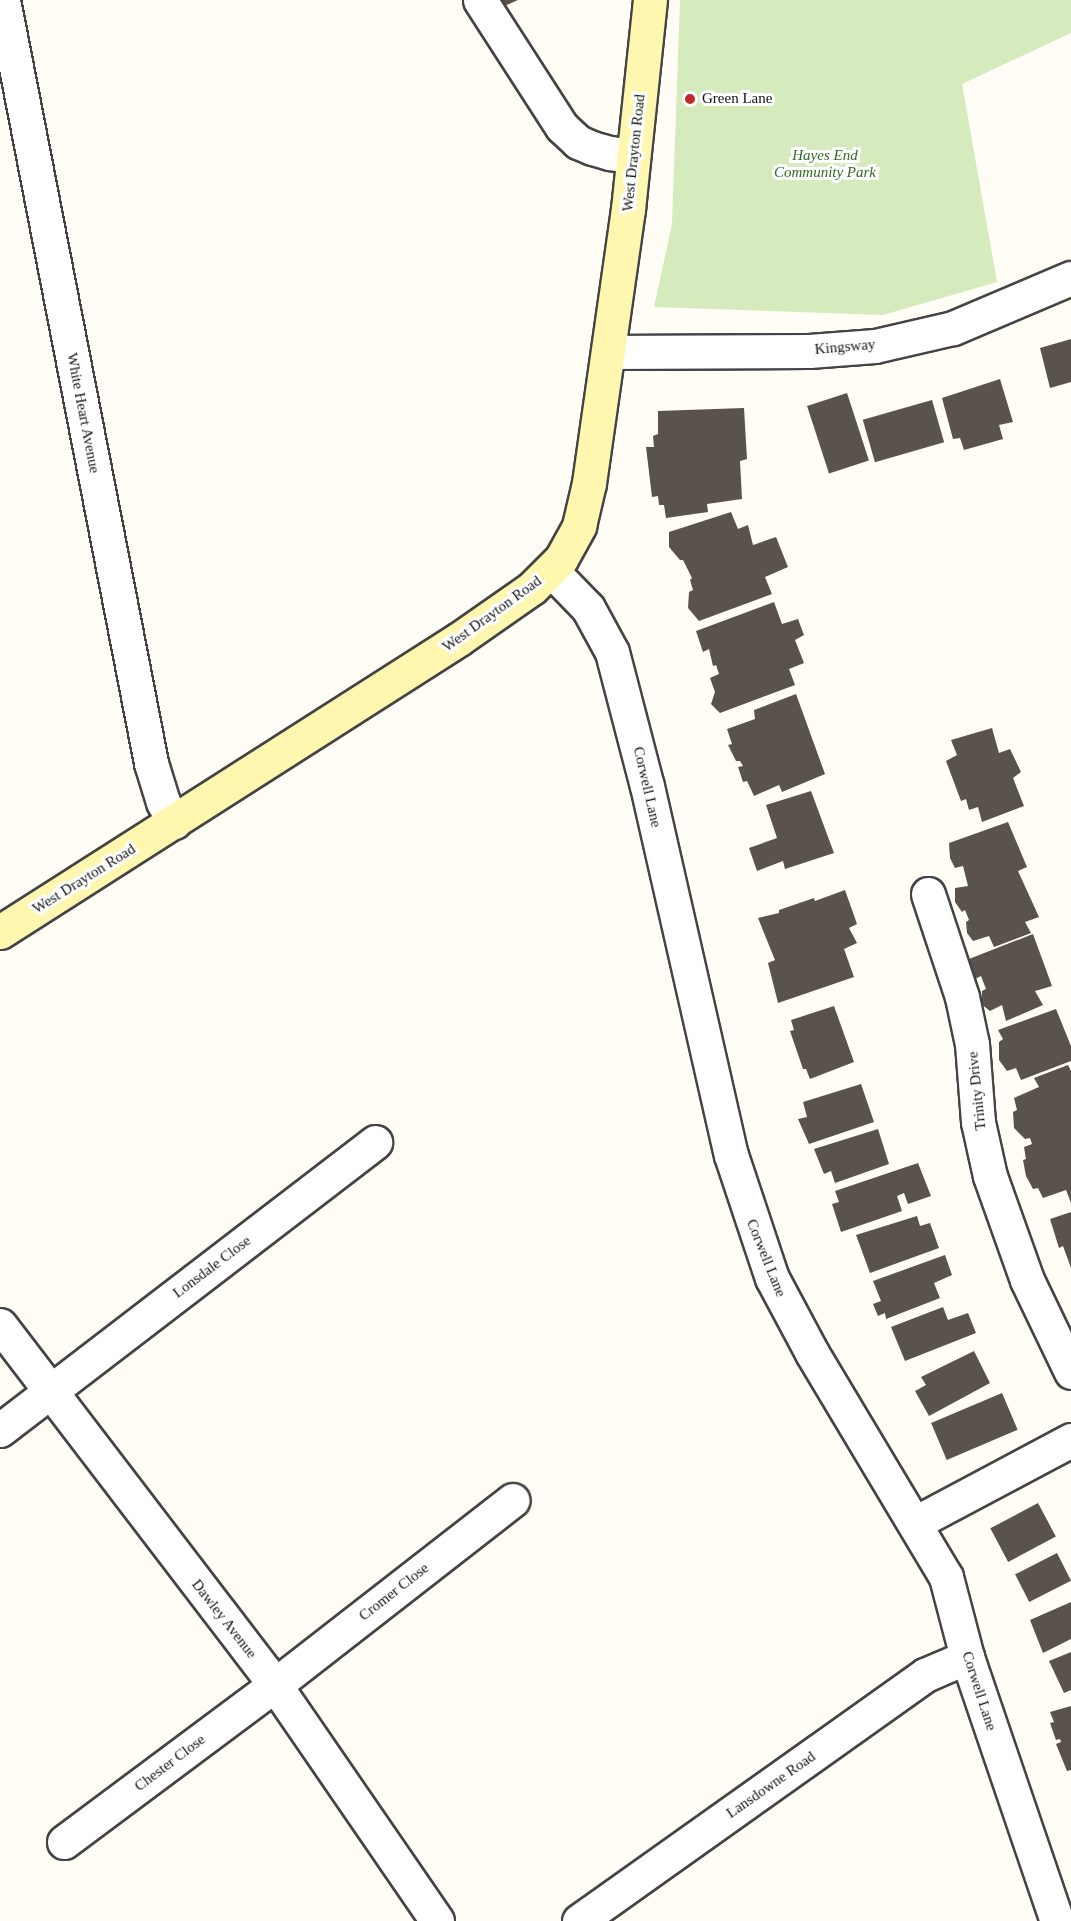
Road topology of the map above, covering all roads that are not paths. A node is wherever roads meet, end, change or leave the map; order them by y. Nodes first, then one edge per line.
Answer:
1 (3, 0) edge
2 (480, 0) edge
3 (650, 0) edge
4 (633, 156) junction
5 (1071, 278) edge
6 (608, 352) junction
7 (551, 570) junction
8 (174, 822) junction
9 (928, 894) dead end
10 (0, 932) edge
11 (375, 1142) dead end
12 (0, 1325) edge
13 (1071, 1372) edge
14 (49, 1391) junction
15 (0, 1430) edge
16 (1071, 1440) edge
17 (513, 1500) dead end
18 (915, 1523) junction
19 (967, 1657) junction
20 (275, 1684) junction
21 (64, 1842) dead end
22 (437, 1921) edge
23 (579, 1921) edge
24 (1057, 1921) edge

1 - 8 street, White Heart Avenue
2 - 4 street
3 - 4 main road, West Drayton Road
4 - 6 main road, West Drayton Road
5 - 6 street, Kingsway
6 - 7 main road, West Drayton Road
7 - 8 main road, West Drayton Road
7 - 18 street, Corwell Lane
8 - 10 main road, West Drayton Road
9 - 13 street, Trinity Drive
11 - 14 street, Lonsdale Close
12 - 14 street, Dawley Avenue
14 - 15 street, Lonsdale Close
14 - 20 street, Dawley Avenue
16 - 18 street
17 - 20 street, Cromer Close
18 - 19 street, Corwell Lane
19 - 23 street, Lansdowne Road
19 - 24 street, Corwell Lane
20 - 21 street, Chester Close
20 - 22 street, Dawley Avenue

